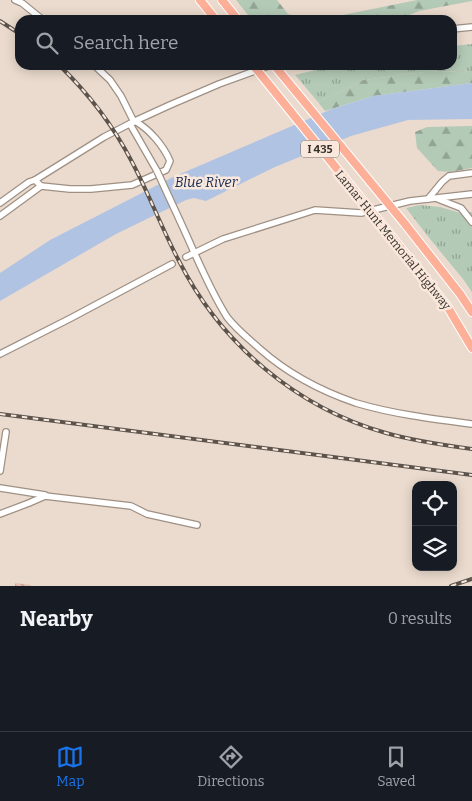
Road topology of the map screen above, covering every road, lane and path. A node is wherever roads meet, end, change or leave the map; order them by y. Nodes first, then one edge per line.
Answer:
1 (15, 0) edge
2 (200, 0) edge
3 (222, 0) edge
4 (38, 15) edge
5 (212, 15) edge
6 (234, 15) edge
7 (472, 27) edge
8 (457, 28) edge
9 (99, 70) edge
10 (257, 70) edge
11 (259, 70) edge
12 (277, 70) edge
13 (133, 122) junction
14 (472, 173) edge
15 (35, 180) junction
16 (41, 186) junction
17 (472, 194) edge
18 (436, 198) junction
19 (428, 199) junction
20 (0, 202) edge
21 (0, 216) edge
22 (472, 222) edge
23 (195, 253) junction
24 (186, 257) dead end
25 (172, 264) dead end
26 (472, 312) edge
27 (472, 348) edge
28 (0, 354) edge
29 (472, 424) edge
30 (6, 432) dead end
31 (0, 470) edge
32 (0, 488) edge
33 (45, 496) junction
34 (0, 514) edge
35 (197, 525) dead end

1 - 4 street
2 - 5 highway
3 - 6 highway
7 - 8 street
9 - 13 street
10 - 27 highway, Lamar Hunt Memorial Highway / I 435, bridge
11 - 13 street
12 - 26 highway, Lamar Hunt Memorial Highway / I 435, bridge
13 - 15 street
13 - 16 street
13 - 23 street, bridge
14 - 19 street
15 - 16 street
15 - 20 street
16 - 21 street
17 - 18 street
18 - 19 street
18 - 22 street
19 - 23 street
23 - 24 street
23 - 29 street
25 - 28 street
30 - 31 street
32 - 33 street
33 - 34 street
33 - 35 street

